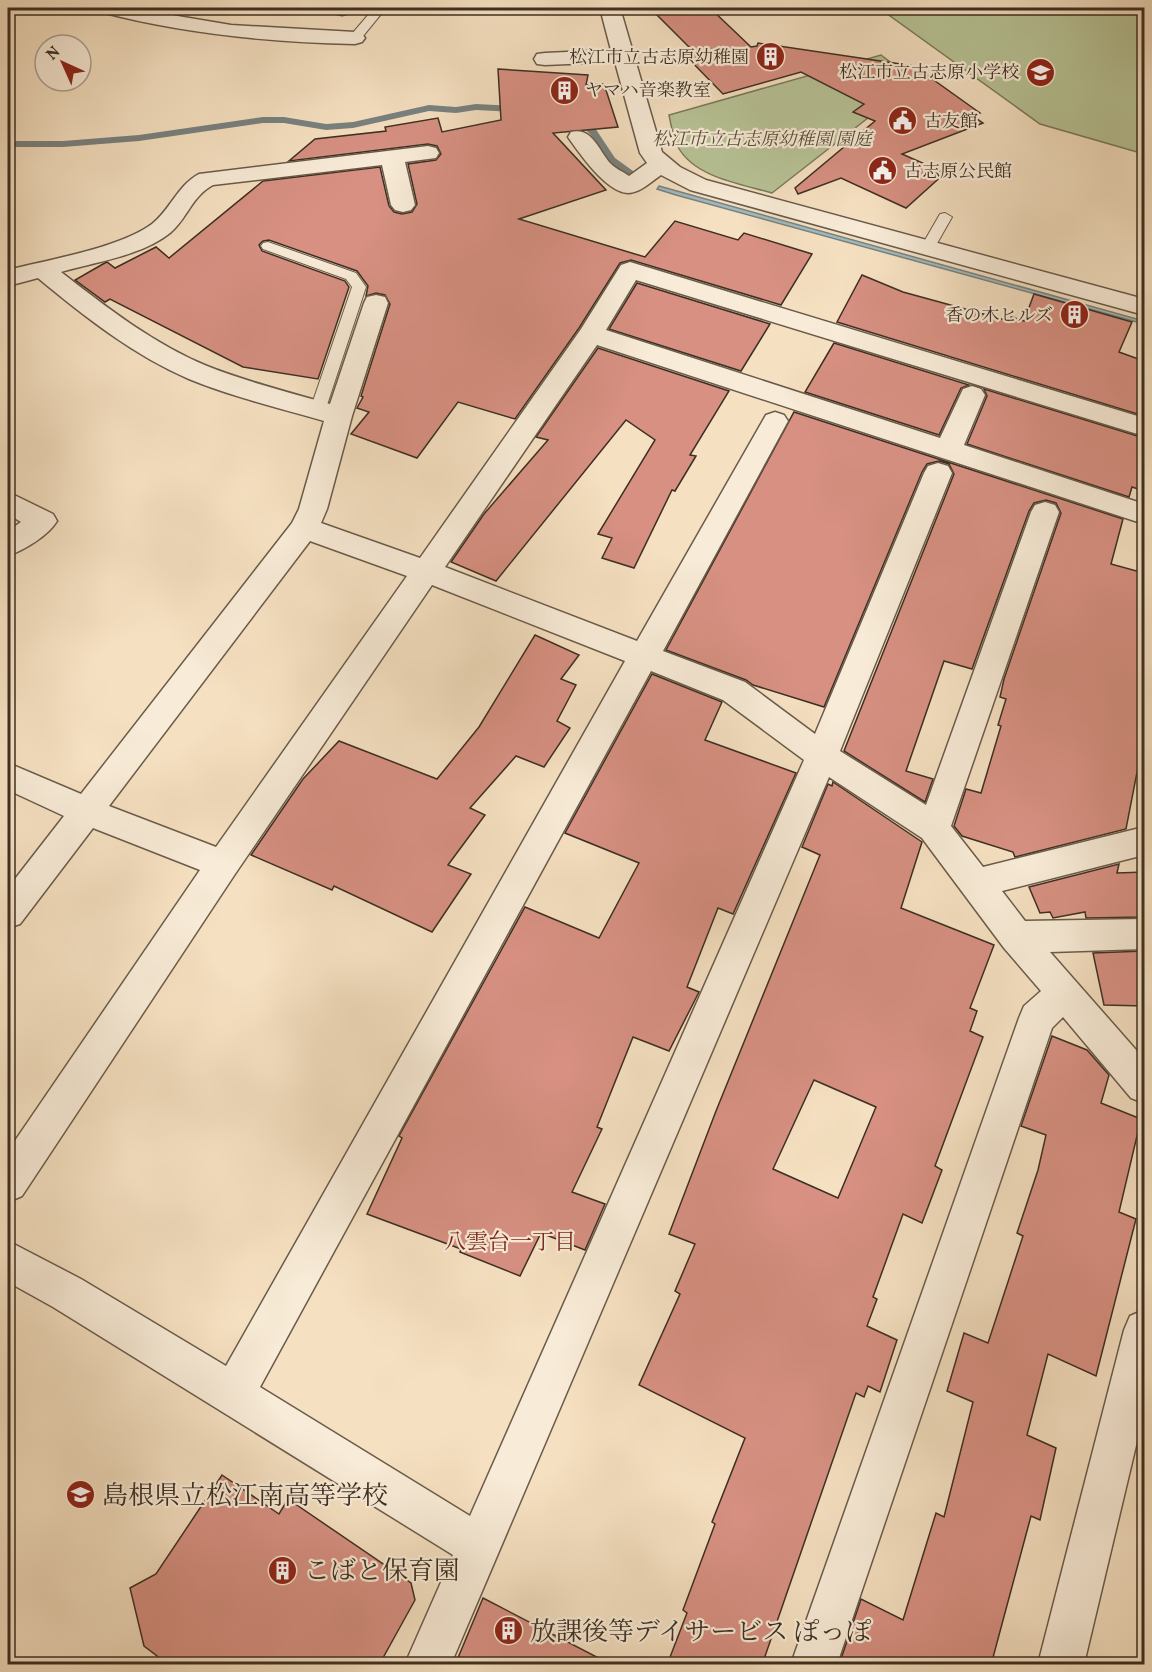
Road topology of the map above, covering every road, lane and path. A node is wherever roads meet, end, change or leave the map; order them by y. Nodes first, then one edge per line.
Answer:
1 (108, 8) edge
2 (380, 8) edge
3 (610, 8) edge
4 (355, 38) joint
5 (623, 55) junction
6 (545, 59) dead end
7 (579, 137) dead end
8 (428, 153) dead end
9 (392, 157) junction
10 (660, 165) junction
11 (403, 205) dead end
12 (945, 217) dead end
13 (268, 246) dead end
14 (928, 247) junction
15 (42, 269) junction
16 (8, 278) edge
17 (376, 303) dead end
18 (1144, 307) edge
19 (591, 334) junction
20 (972, 395) dead end
21 (328, 413) junction
22 (775, 421) dead end
23 (1144, 427) edge
24 (943, 462) junction
25 (8, 502) edge
26 (1045, 512) dead end
27 (1144, 514) edge
28 (304, 528) junction
29 (8, 544) edge
30 (426, 571) junction
31 (645, 655) junction
32 (822, 756) junction
33 (8, 776) edge
34 (87, 811) junction
35 (934, 828) junction
36 (1144, 841) edge
37 (223, 864) junction
38 (977, 883) junction
39 (8, 913) edge
40 (1144, 934) edge
41 (1016, 937) junction
42 (1064, 993) junction
43 (1144, 1086) edge
44 (8, 1183) edge
45 (8, 1262) edge
46 (1144, 1330) edge
47 (232, 1394) junction
48 (478, 1546) junction
49 (428, 1665) edge
50 (814, 1665) edge
51 (1060, 1665) edge

1 - 4 street
2 - 4 lane
3 - 5 street
5 - 6 street
5 - 10 street
7 - 10 street
8 - 9 street
9 - 11 street
9 - 15 street
10 - 14 street
12 - 14 lane
13 - 21 lane
14 - 18 street
15 - 16 street
15 - 21 street
17 - 21 street
19 - 23 street
19 - 24 street
19 - 30 street
20 - 24 street
21 - 28 street
22 - 31 street
24 - 27 street
24 - 32 street
25 - 29 street
26 - 35 street
28 - 30 street
28 - 34 street
30 - 31 street
30 - 37 street
31 - 32 street
31 - 47 street
32 - 35 street
32 - 48 street
33 - 34 street
34 - 37 street
34 - 39 street
35 - 38 street
36 - 38 street
37 - 44 street
38 - 41 street
40 - 41 street
41 - 42 street
42 - 43 street
42 - 50 street
45 - 47 street
46 - 51 street
47 - 48 street
48 - 49 street

